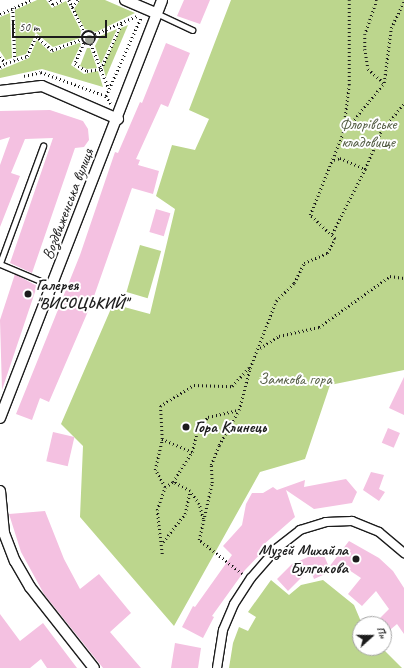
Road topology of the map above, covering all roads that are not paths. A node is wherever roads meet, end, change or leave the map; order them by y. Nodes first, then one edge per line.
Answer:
1 (125, 0) edge
2 (162, 0) edge
3 (156, 14) junction
4 (192, 30) dead end
5 (0, 91) edge
6 (118, 119) junction
7 (43, 146) dead end
8 (0, 264) edge
9 (52, 286) junction
10 (0, 418) edge
11 (0, 491) edge
12 (404, 553) edge
13 (94, 668) edge
14 (217, 668) edge

1 - 3 street
2 - 3 street, Воздвиженська вулиця
3 - 4 lane
3 - 6 street, Воздвиженська вулиця
5 - 6 street
6 - 9 street, Воздвиженська вулиця
7 - 8 lane
8 - 9 lane
9 - 10 street, Воздвиженська вулиця
11 - 13 street
12 - 14 street

